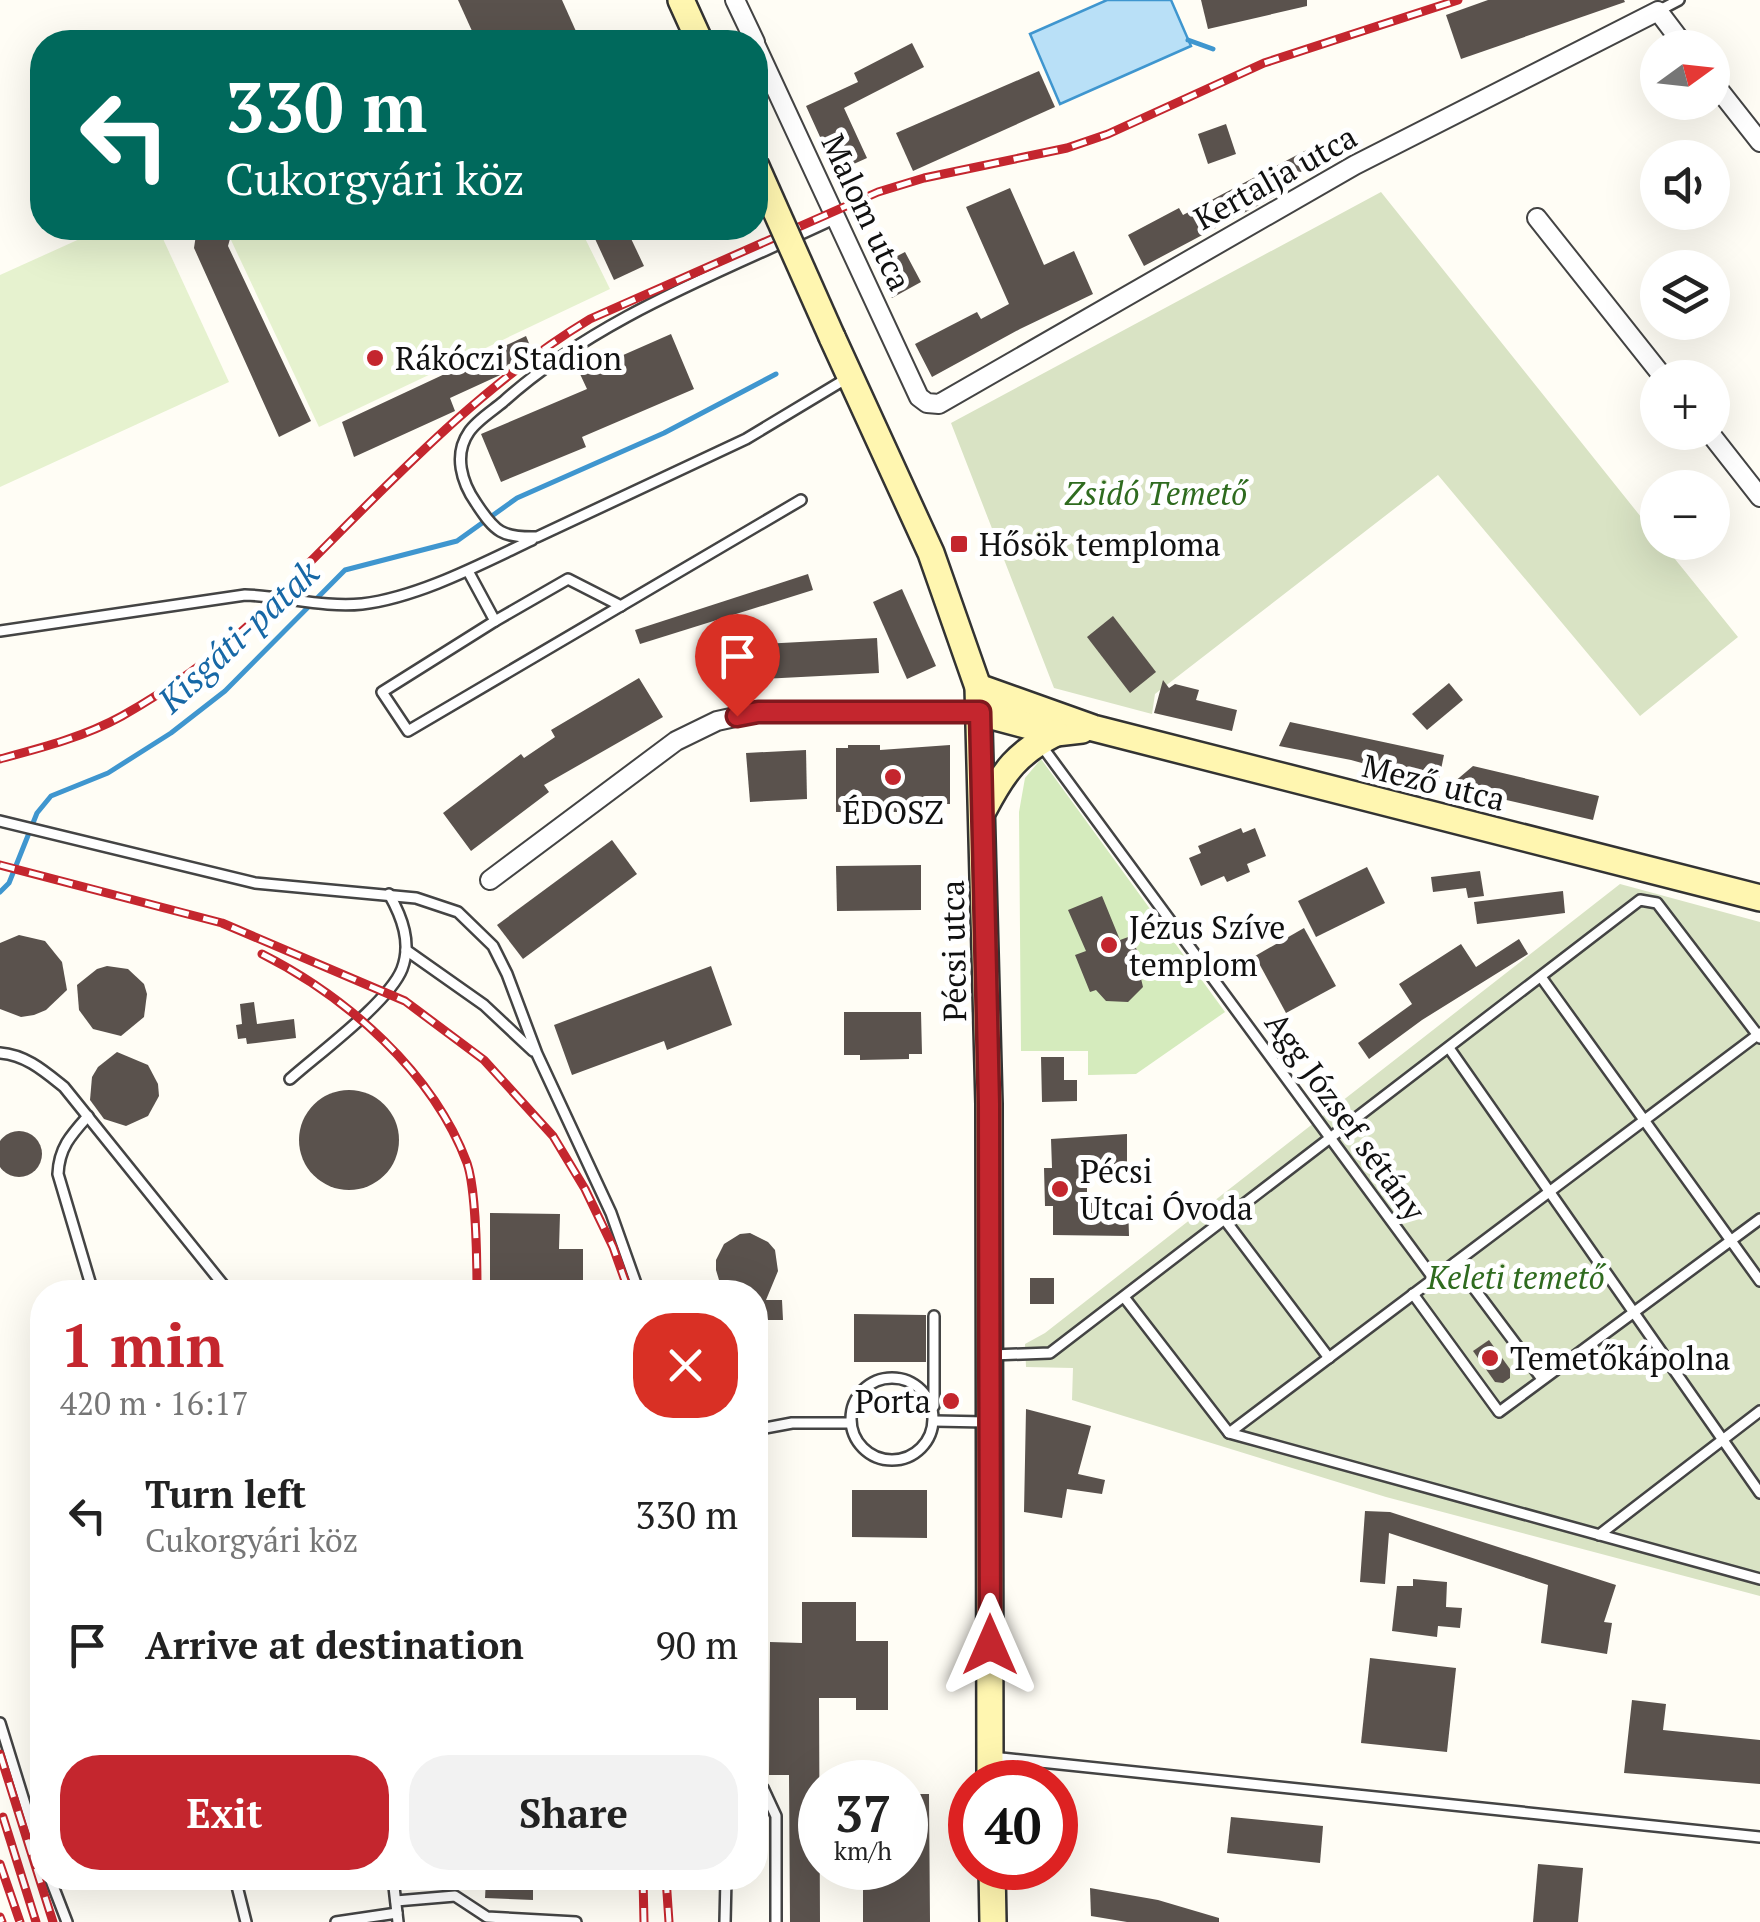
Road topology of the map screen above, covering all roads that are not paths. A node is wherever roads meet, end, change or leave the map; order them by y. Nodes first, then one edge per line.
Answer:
1 (680, 0) edge
2 (735, 0) edge
3 (1679, 0) edge
4 (1658, 12) junction
5 (694, 30) edge
6 (749, 30) edge
7 (1672, 30) edge
8 (768, 71) edge
9 (1730, 104) edge
10 (1760, 142) edge
11 (768, 193) edge
12 (836, 218) junction
13 (1537, 218) dead end
14 (1650, 360) edge
15 (849, 376) junction
16 (927, 403) joint
17 (1723, 450) edge
18 (1760, 496) edge
19 (801, 500) dead end
20 (537, 537) junction
21 (468, 571) junction
22 (621, 606) junction
23 (494, 621) junction
24 (0, 631) edge
25 (979, 700) junction
26 (1092, 728) junction
27 (1048, 738) junction
28 (982, 814) junction
29 (0, 821) edge
30 (490, 880) dead end
31 (389, 894) junction
32 (1760, 898) edge
33 (406, 950) junction
34 (1541, 977) junction
35 (1759, 1035) edge
36 (1449, 1048) junction
37 (0, 1053) edge
38 (537, 1054) junction
39 (290, 1079) dead end
40 (88, 1116) junction
41 (1644, 1120) junction
42 (1332, 1138) junction
43 (1550, 1192) junction
44 (1760, 1219) edge
45 (1225, 1220) junction
46 (1731, 1240) junction
47 (1455, 1263) junction
48 (1434, 1279) junction
49 (89, 1280) edge
50 (219, 1280) edge
51 (636, 1280) edge
52 (1760, 1280) edge
53 (1413, 1294) junction
54 (1124, 1297) junction
55 (1633, 1311) junction
56 (934, 1316) dead end
57 (989, 1355) junction
58 (1328, 1358) junction
59 (1542, 1379) junction
60 (1760, 1411) edge
61 (989, 1422) junction
62 (850, 1423) junction
63 (934, 1423) junction
64 (768, 1428) edge
65 (1229, 1433) junction
66 (1722, 1440) junction
67 (1760, 1492) edge
68 (1599, 1535) junction
69 (1760, 1578) edge
70 (0, 1722) edge
71 (990, 1760) edge
72 (1078, 1778) edge
73 (768, 1799) edge
74 (30, 1820) edge
75 (1760, 1837) edge
76 (55, 1890) edge
77 (238, 1890) edge
78 (394, 1890) edge
79 (726, 1890) edge
80 (992, 1890) edge
81 (396, 1902) junction
82 (398, 1918) edge
83 (67, 1922) edge
84 (246, 1922) edge
85 (336, 1922) edge
86 (576, 1922) edge
87 (726, 1922) edge
88 (776, 1922) edge
89 (993, 1922) edge

1 - 5 street
2 - 6 street, Malom utca
3 - 4 lane
4 - 7 street
4 - 16 street, Kertalja utca
8 - 12 street, Malom utca
9 - 10 street
11 - 15 street, Pécsi utca, bridge
12 - 16 street, Malom utca
12 - 20 lane
13 - 14 street
15 - 20 lane
15 - 25 street, Pécsi utca
17 - 18 street
19 - 22 lane
20 - 21 lane
21 - 23 lane
21 - 24 lane
22 - 23 lane
22 - 23 lane
25 - 26 street, Mező utca
25 - 27 street
25 - 28 street, Pécsi utca
25 - 30 street
26 - 27 street
26 - 32 street, Mező utca
27 - 28 street
27 - 42 lane, Agg József sétány
28 - 57 street, Pécsi utca
29 - 31 lane
31 - 33 lane
31 - 38 lane
33 - 38 lane
33 - 39 lane
34 - 35 lane
34 - 36 lane
34 - 41 lane
35 - 41 lane
36 - 42 lane
36 - 43 lane
37 - 40 lane
38 - 51 lane
40 - 49 lane
40 - 50 lane
41 - 43 lane
41 - 46 lane
42 - 45 lane
42 - 48 lane, Agg József sétány
43 - 47 lane
43 - 55 lane
44 - 46 lane
45 - 54 lane
45 - 58 lane
46 - 52 lane
46 - 55 lane
47 - 48 lane
47 - 59 lane
48 - 53 lane
53 - 58 lane
53 - 59 lane
54 - 57 lane
54 - 65 lane
55 - 59 lane
55 - 66 lane
56 - 63 lane
57 - 61 street, Pécsi utca
58 - 65 lane
60 - 66 lane
61 - 63 lane
61 - 71 street, Pécsi utca
62 - 63 lane
62 - 63 lane
62 - 64 lane
65 - 68 lane
66 - 67 lane
66 - 68 lane
68 - 69 lane
70 - 74 lane
72 - 75 lane
73 - 88 lane
76 - 83 lane
77 - 84 lane
78 - 81 lane
79 - 87 lane
80 - 89 street
81 - 82 lane
81 - 86 lane
82 - 85 lane

